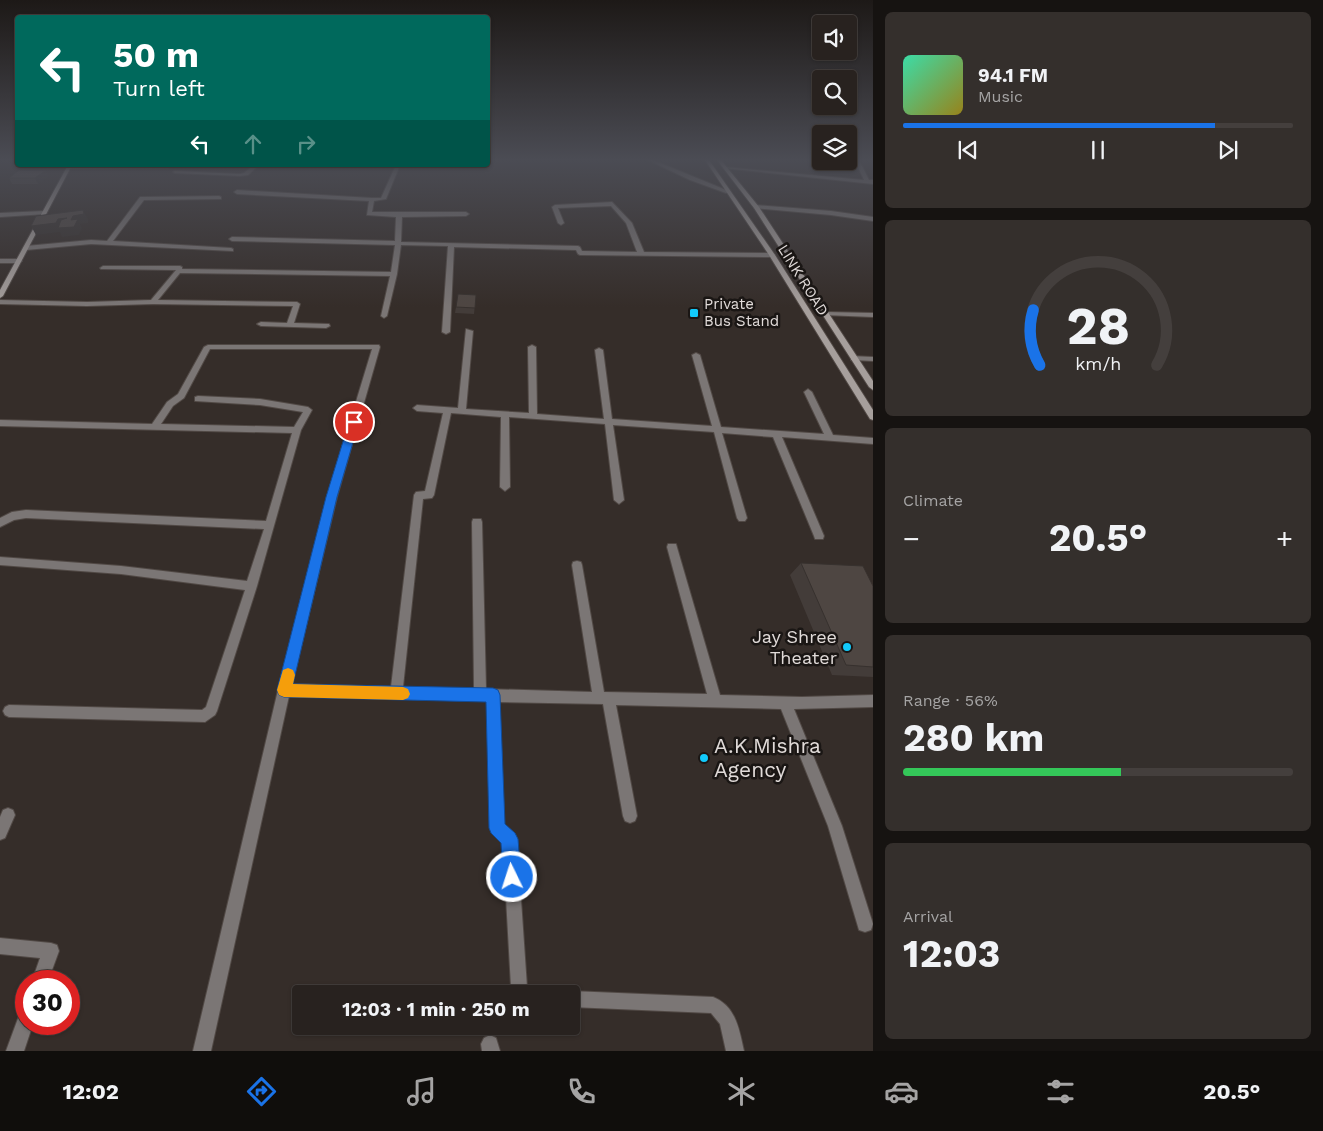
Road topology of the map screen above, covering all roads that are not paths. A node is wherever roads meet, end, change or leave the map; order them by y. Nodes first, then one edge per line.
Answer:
1 (46, 209) edge
2 (134, 209) edge
3 (370, 209) edge
4 (556, 209) edge
5 (617, 209) edge
6 (740, 209) edge
7 (757, 209) edge
8 (782, 209) edge
9 (44, 213) junction
10 (399, 214) junction
11 (466, 214) dead end
12 (0, 215) edge
13 (873, 219) edge
14 (561, 223) dead end
15 (232, 239) dead end
16 (400, 241) junction
17 (109, 243) junction
18 (451, 244) junction
19 (26, 248) junction
20 (231, 250) dead end
21 (640, 253) junction
22 (772, 255) junction
23 (0, 261) edge
24 (19, 261) junction
25 (103, 268) dead end
26 (178, 271) junction
27 (394, 274) junction
28 (2, 289) edge
29 (0, 296) edge
30 (0, 302) edge
31 (153, 302) junction
32 (826, 314) junction
33 (873, 315) edge
34 (384, 316) dead end
35 (261, 324) dead end
36 (290, 325) junction
37 (326, 326) dead end
38 (469, 331) dead end
39 (446, 332) dead end
40 (532, 347) dead end
41 (599, 350) dead end
42 (696, 355) dead end
43 (854, 358) junction
44 (873, 359) edge
45 (873, 388) edge
46 (808, 392) dead end
47 (198, 399) dead end
48 (417, 408) dead end
49 (448, 410) junction
50 (462, 411) junction
51 (505, 414) junction
52 (533, 416) junction
53 (873, 417) edge
54 (610, 422) junction
55 (0, 423) edge
56 (155, 426) junction
57 (297, 430) junction
58 (717, 430) junction
59 (776, 434) junction
60 (830, 438) junction
61 (873, 441) edge
62 (505, 487) dead end
63 (619, 500) dead end
64 (742, 518) dead end
65 (477, 522) dead end
66 (0, 523) edge
67 (270, 525) junction
68 (819, 536) dead end
69 (672, 547) dead end
70 (0, 561) edge
71 (577, 565) dead end
72 (252, 586) junction
73 (284, 690) junction
74 (396, 693) junction
75 (487, 695) junction
76 (603, 698) junction
77 (715, 700) junction
78 (785, 702) junction
79 (873, 702) edge
80 (9, 711) dead end
81 (8, 815) dead end
82 (630, 816) dead end
83 (0, 833) edge
84 (866, 924) dead end
85 (0, 946) edge
86 (44, 970) edge
87 (520, 985) edge
88 (580, 999) edge
89 (21, 1035) edge
90 (15, 1051) edge
91 (202, 1051) edge
92 (735, 1051) edge

1 - 9 main road
2 - 17 street
3 - 10 street
4 - 14 street
5 - 21 street
6 - 22 main road, LINK ROAD
7 - 32 main road, LINK ROAD
8 - 13 street
9 - 12 street
9 - 19 main road
10 - 11 street
10 - 16 street
15 - 16 street
16 - 18 street
16 - 27 street
17 - 19 street
17 - 20 street
18 - 21 street
18 - 39 street
19 - 24 main road
21 - 22 street
22 - 53 main road, LINK ROAD
23 - 24 street
24 - 28 main road
25 - 26 street
26 - 27 street
26 - 31 street
27 - 34 street
28 - 29 main road
30 - 31 street
31 - 36 street
32 - 33 street
32 - 43 main road, LINK ROAD
35 - 36 street
36 - 37 street
38 - 50 street
40 - 52 street
41 - 54 street
42 - 58 street
43 - 44 street
43 - 45 main road, LINK ROAD
46 - 60 street
47 - 57 street
48 - 49 street
49 - 50 street
49 - 74 street
50 - 51 street
51 - 52 street
51 - 62 street
52 - 54 street
54 - 58 street
54 - 63 street
55 - 56 street
56 - 57 street
56 - 73 street
57 - 67 street
58 - 59 street
58 - 64 street
59 - 60 street
59 - 68 street
60 - 61 street
65 - 75 street
66 - 67 street
67 - 72 street
69 - 77 street
70 - 72 street
71 - 76 street
72 - 80 street
73 - 74 street
73 - 91 street
74 - 75 street
75 - 76 street
75 - 87 street
76 - 77 street
76 - 82 street
77 - 78 street
78 - 79 street
78 - 84 street
81 - 83 street
85 - 86 street
88 - 92 street
89 - 90 street

